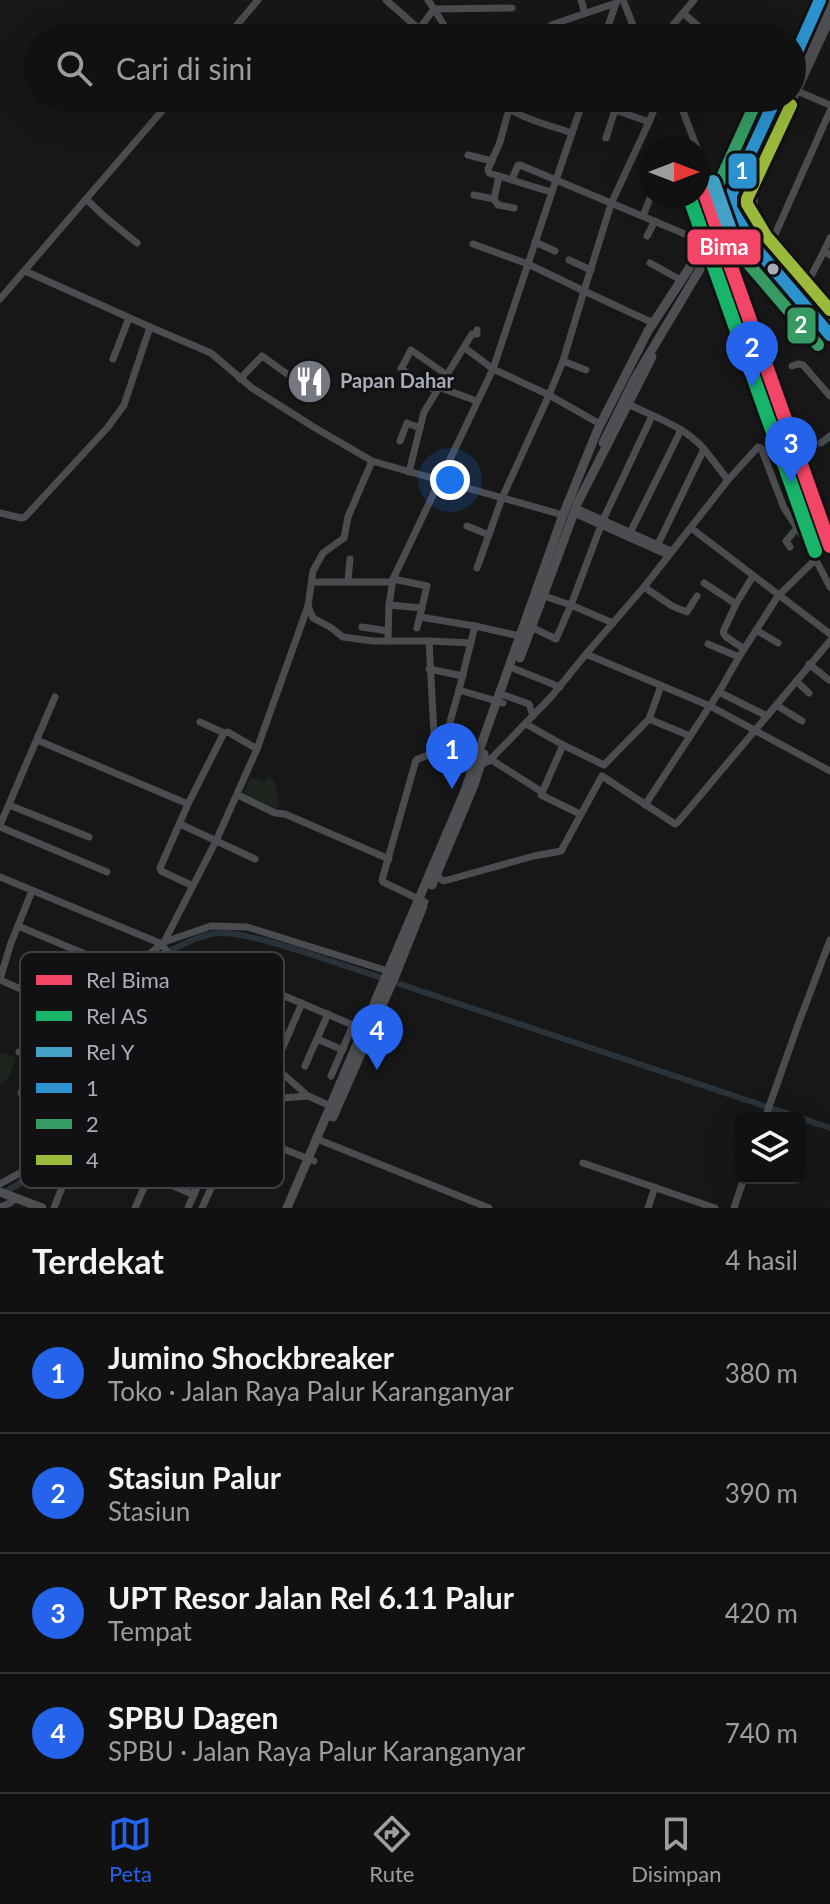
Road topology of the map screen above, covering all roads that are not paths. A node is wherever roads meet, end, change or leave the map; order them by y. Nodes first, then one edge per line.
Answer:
1 (258, 0) edge
2 (386, 0) edge
3 (428, 0) edge
4 (581, 0) edge
5 (694, 0) edge
6 (820, 0) edge
7 (619, 1) edge
8 (828, 2) edge
9 (512, 8) dead end
10 (434, 9) junction
11 (585, 13) junction
12 (683, 13) junction
13 (830, 17) edge
14 (238, 24) edge
15 (413, 24) edge
16 (423, 24) edge
17 (443, 24) edge
18 (554, 24) edge
19 (610, 24) edge
20 (631, 24) edge
21 (674, 24) edge
22 (695, 24) edge
23 (806, 32) edge
24 (806, 48) edge
25 (806, 55) edge
26 (806, 63) edge
27 (806, 100) edge
28 (830, 108) edge
29 (161, 112) edge
30 (502, 112) edge
31 (516, 112) edge
32 (579, 112) edge
33 (614, 112) edge
34 (621, 112) edge
35 (653, 112) edge
36 (683, 112) edge
37 (770, 112) edge
38 (781, 112) edge
39 (783, 112) edge
40 (649, 122) junction
41 (572, 133) junction
42 (692, 136) edge
43 (606, 138) dead end
44 (468, 155) dead end
45 (492, 161) junction
46 (746, 164) junction
47 (759, 171) junction
48 (499, 176) junction
49 (512, 179) junction
50 (556, 180) junction
51 (739, 180) junction
52 (710, 184) edge
53 (753, 189) junction
54 (551, 192) junction
55 (474, 195) dead end
56 (731, 195) junction
57 (86, 199) junction
58 (494, 199) junction
59 (611, 204) junction
60 (514, 208) dead end
61 (646, 208) edge
62 (721, 213) junction
63 (643, 216) junction
64 (736, 217) junction
65 (593, 221) dead end
66 (655, 221) junction
67 (603, 227) junction
68 (647, 236) dead end
69 (724, 237) junction
70 (830, 238) edge
71 (535, 242) junction
72 (704, 242) junction
73 (137, 243) dead end
74 (473, 244) dead end
75 (754, 246) junction
76 (769, 248) junction
77 (555, 251) dead end
78 (827, 253) edge
79 (569, 260) dead end
80 (650, 263) dead end
81 (528, 264) junction
82 (591, 270) junction
83 (688, 270) junction
84 (25, 271) junction
85 (700, 277) junction
86 (681, 280) junction
87 (584, 291) junction
88 (801, 291) junction
89 (0, 299) edge
90 (129, 318) junction
91 (830, 321) edge
92 (653, 323) junction
93 (150, 327) junction
94 (477, 330) dead end
95 (830, 335) edge
96 (465, 348) junction
97 (113, 359) dead end
98 (563, 361) junction
99 (792, 366) dead end
100 (493, 369) junction
101 (586, 370) dead end
102 (447, 375) junction
103 (240, 379) junction
104 (437, 389) junction
105 (549, 395) junction
106 (318, 396) dead end
107 (830, 396) edge
108 (477, 401) junction
109 (628, 404) junction
110 (652, 416) junction
111 (600, 424) junction
112 (420, 428) junction
113 (681, 430) junction
114 (830, 436) edge
115 (400, 441) dead end
116 (821, 443) dead end
117 (704, 449) junction
118 (372, 461) junction
119 (409, 472) junction
120 (439, 480) junction
121 (728, 480) junction
122 (577, 495) junction
123 (502, 498) junction
124 (571, 512) junction
125 (0, 513) edge
126 (602, 522) junction
127 (467, 526) dead end
128 (798, 527) junction
129 (691, 528) junction
130 (629, 534) junction
131 (489, 535) junction
132 (658, 544) junction
133 (790, 547) dead end
134 (670, 553) junction
135 (350, 559) dead end
136 (816, 559) junction
137 (477, 568) dead end
138 (753, 576) junction
139 (392, 580) junction
140 (348, 581) junction
141 (313, 582) junction
142 (704, 583) dead end
143 (644, 587) junction
144 (830, 587) edge
145 (539, 595) junction
146 (697, 596) dead end
147 (778, 596) junction
148 (736, 604) junction
149 (389, 605) junction
150 (571, 605) junction
151 (308, 606) junction
152 (421, 612) junction
153 (613, 623) junction
154 (475, 626) junction
155 (528, 626) junction
156 (362, 627) dead end
157 (417, 628) dead end
158 (756, 630) junction
159 (388, 631) junction
160 (830, 634) edge
161 (524, 637) junction
162 (388, 641) junction
163 (429, 641) junction
164 (830, 641) edge
165 (471, 643) junction
166 (778, 643) dead end
167 (708, 644) dead end
168 (744, 649) junction
169 (586, 654) junction
170 (739, 657) junction
171 (809, 664) junction
172 (513, 668) junction
173 (429, 669) junction
174 (463, 676) junction
175 (829, 680) edge
176 (796, 681) junction
177 (661, 686) junction
178 (560, 687) junction
179 (459, 690) junction
180 (719, 692) junction
181 (809, 693) dead end
182 (55, 697) dead end
183 (502, 698) junction
184 (776, 705) junction
185 (710, 706) junction
186 (533, 716) junction
187 (767, 716) junction
188 (649, 719) junction
189 (802, 721) dead end
190 (200, 722) dead end
191 (450, 722) dead end
192 (526, 724) junction
193 (755, 730) junction
194 (224, 733) junction
195 (690, 736) junction
196 (37, 740) junction
197 (563, 745) junction
198 (257, 749) junction
199 (435, 752) junction
200 (490, 759) junction
201 (476, 766) junction
202 (830, 771) edge
203 (542, 792) junction
204 (238, 795) junction
205 (188, 804) junction
206 (9, 805) junction
207 (645, 805) junction
208 (580, 814) junction
209 (180, 824) junction
210 (0, 825) edge
211 (89, 837) dead end
212 (216, 841) junction
213 (255, 859) dead end
214 (389, 859) junction
215 (107, 872) dead end
216 (433, 875) junction
217 (0, 877) edge
218 (193, 886) junction
219 (32, 891) junction
220 (422, 900) junction
221 (18, 926) junction
222 (0, 939) edge
223 (830, 940) edge
224 (11, 943) junction
225 (163, 944) junction
226 (80, 952) edge
227 (153, 952) edge
228 (168, 952) edge
229 (0, 979) edge
230 (388, 979) junction
231 (20, 988) edge
232 (284, 995) edge
233 (302, 1003) junction
234 (328, 1014) junction
235 (362, 1029) junction
236 (317, 1039) junction
237 (284, 1045) edge
238 (343, 1050) junction
239 (305, 1066) dead end
240 (284, 1075) edge
241 (331, 1076) dead end
242 (308, 1096) junction
243 (284, 1098) edge
244 (334, 1108) junction
245 (767, 1112) edge
246 (320, 1140) junction
247 (284, 1150) edge
248 (311, 1160) junction
249 (583, 1163) dead end
250 (20, 1173) edge
251 (0, 1184) edge
252 (742, 1184) edge
253 (655, 1187) junction
254 (62, 1188) edge
255 (143, 1188) edge
256 (178, 1188) edge
257 (197, 1188) edge
258 (211, 1188) edge
259 (0, 1192) edge
260 (194, 1195) junction
261 (15, 1198) junction
262 (0, 1207) edge
263 (42, 1208) edge
264 (54, 1208) edge
265 (135, 1208) edge
266 (188, 1208) edge
267 (202, 1208) edge
268 (290, 1208) edge
269 (489, 1208) edge
270 (648, 1208) edge
271 (715, 1208) edge
272 (734, 1208) edge

1 - 14 street
2 - 15 street
3 - 10 street
4 - 11 street
5 - 12 street
6 - 23 highway
7 - 11 street
7 - 19 street
7 - 20 street
8 - 24 main road
8 - 25 main road
9 - 10 street
10 - 16 street
10 - 17 street
11 - 18 street
12 - 21 street
12 - 22 street
13 - 26 highway
27 - 28 street
28 - 76 street
29 - 57 street
30 - 45 street
31 - 41 street
32 - 41 street
33 - 43 street
34 - 40 street
35 - 40 street
36 - 42 street
37 - 46 highway
38 - 122 main road, bridge
39 - 47 highway
40 - 59 street
41 - 50 street
44 - 45 street
45 - 48 street
46 - 47 highway
46 - 51 highway
47 - 53 highway
48 - 49 street
48 - 58 street
49 - 50 street
49 - 54 street
50 - 54 street
50 - 59 street
51 - 53 highway
51 - 56 highway
52 - 62 street
53 - 64 highway
53 - 76 highway
54 - 71 street
55 - 58 street
56 - 62 main road
56 - 64 highway
57 - 73 street
57 - 84 street
58 - 60 street
59 - 63 street
59 - 67 street
61 - 63 street
62 - 72 main road
63 - 66 street
64 - 69 main road
64 - 75 highway
65 - 67 street
66 - 68 street
66 - 72 street
67 - 82 street
69 - 75 highway
69 - 85 main road
70 - 78 street
71 - 77 street
71 - 81 street
72 - 83 main road
74 - 81 street
75 - 95 highway
76 - 88 highway
78 - 88 street
79 - 82 street
80 - 86 street
81 - 87 street
81 - 100 street
82 - 87 street
83 - 85 main road
83 - 86 main road
84 - 89 street
84 - 90 street
85 - 109 main road
86 - 92 main road
87 - 92 street
87 - 98 street
88 - 91 highway
90 - 93 street
90 - 97 street
92 - 111 main road
93 - 103 street
93 - 125 street
94 - 96 street
96 - 100 street
96 - 102 street
98 - 101 street
98 - 105 street
99 - 107 street
100 - 105 street
100 - 108 street
102 - 104 street
102 - 104 street
103 - 106 street
103 - 118 street
104 - 108 street
104 - 112 street
105 - 111 street
105 - 123 street
108 - 120 street
109 - 110 street
109 - 122 main road
110 - 113 street
110 - 126 street
111 - 122 main road
112 - 115 street
112 - 119 street
113 - 117 street
113 - 130 street
114 - 116 street
117 - 121 street
117 - 132 street
118 - 119 street
118 - 141 street
119 - 120 street
120 - 123 street
120 - 139 street
121 - 128 street
121 - 129 street
122 - 124 main road
123 - 124 street
123 - 131 street
124 - 126 street
124 - 145 main road
126 - 130 street
126 - 150 street
127 - 131 street
128 - 133 street
128 - 136 street
129 - 134 street
129 - 138 street
130 - 132 street
130 - 134 street
131 - 137 street
132 - 134 street
134 - 143 street
135 - 140 street
136 - 144 street
136 - 147 street
138 - 147 street
138 - 148 street
139 - 140 street
139 - 149 street
139 - 152 street
140 - 141 street
141 - 151 street
142 - 148 street
143 - 146 street
143 - 153 street
145 - 150 street
145 - 155 main road
147 - 158 street
147 - 160 street
148 - 168 street
149 - 152 street
149 - 159 street
150 - 153 street
150 - 155 street
151 - 162 street
151 - 198 street
152 - 154 street
152 - 157 street
153 - 169 street
154 - 161 street
154 - 165 street
155 - 161 main road
156 - 159 street
158 - 166 street
158 - 168 street
159 - 162 street
161 - 172 main road
162 - 163 street
163 - 165 street
163 - 173 street
164 - 171 street
165 - 174 street
167 - 170 street
168 - 170 street
169 - 177 street
169 - 178 street
170 - 180 street
171 - 175 street
171 - 176 street
172 - 178 street
172 - 183 main road
173 - 174 street
173 - 199 street
174 - 179 street
176 - 181 street
176 - 184 street
177 - 185 street
177 - 188 street
178 - 186 street
179 - 183 street
179 - 191 street
180 - 185 street
180 - 187 street
182 - 196 street
183 - 186 street
183 - 201 main road
184 - 187 street
184 - 189 street
185 - 193 street
185 - 195 street
186 - 192 street
187 - 193 street
188 - 195 street
188 - 197 street
190 - 194 street
192 - 197 street
192 - 200 street
193 - 202 street
193 - 207 street
194 - 198 street
194 - 205 street
195 - 207 street
196 - 205 street
196 - 206 street
197 - 203 street
198 - 204 street
199 - 201 street
199 - 214 street
200 - 201 street
200 - 203 street
201 - 216 main road
203 - 208 street
204 - 212 street
204 - 214 street
205 - 209 street
206 - 210 street
206 - 211 street
207 - 208 street
208 - 216 street
209 - 212 street
209 - 218 street
210 - 215 street
212 - 213 street
212 - 218 street
214 - 220 street
216 - 220 main road
217 - 219 street
218 - 225 street
219 - 221 street
219 - 225 street
220 - 230 main road
221 - 224 street
221 - 226 street
222 - 224 street
223 - 245 street
224 - 229 street
225 - 227 street
225 - 228 street
225 - 230 street
229 - 231 street
230 - 235 main road
232 - 233 street
233 - 234 street
233 - 237 street
234 - 235 street
234 - 236 street
235 - 238 street
235 - 244 main road
236 - 238 street
236 - 239 street
238 - 241 street
240 - 242 street
242 - 243 street
242 - 244 street
244 - 246 main road
246 - 248 main road
246 - 269 street
247 - 248 street
248 - 268 main road
249 - 253 street
250 - 251 street
252 - 272 street
253 - 270 street
253 - 271 street
254 - 264 street
255 - 265 street
256 - 260 street
257 - 260 street
258 - 267 street
259 - 261 main road
260 - 266 street
261 - 262 street
261 - 263 main road

